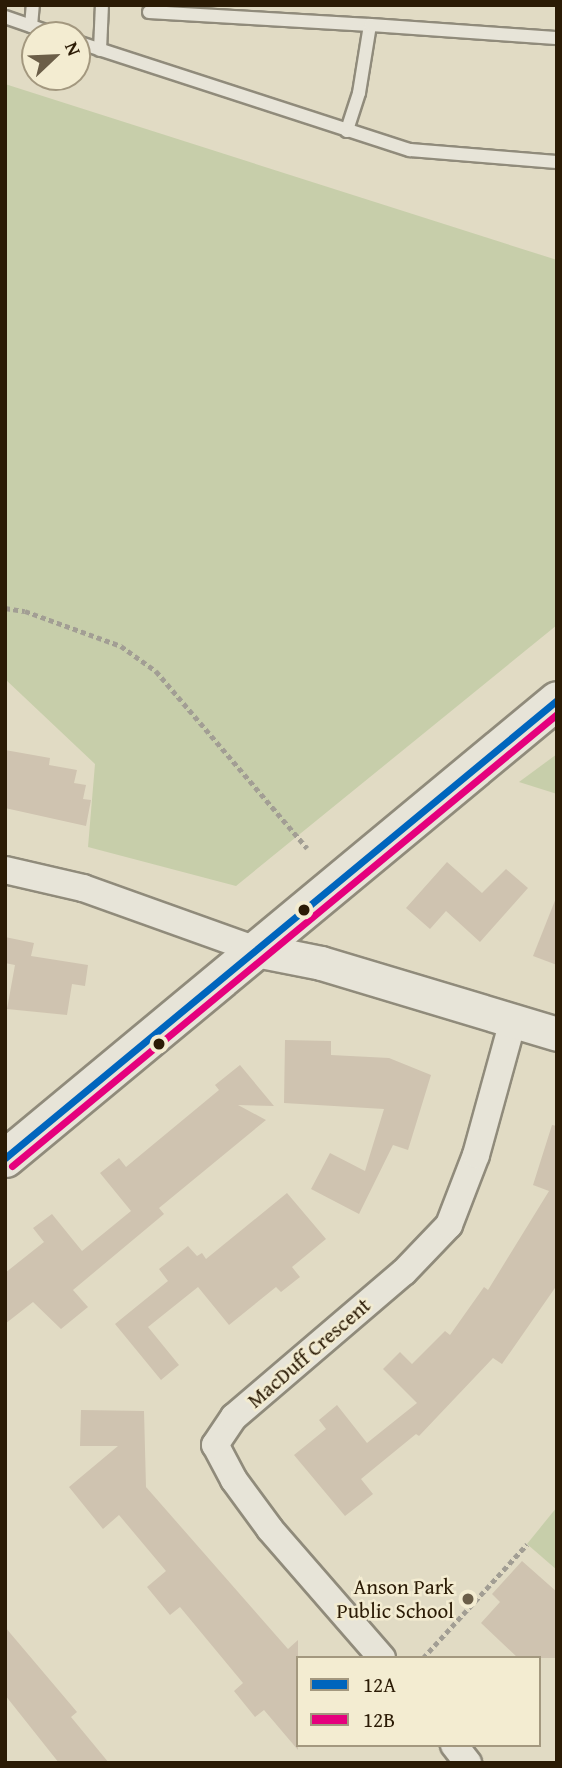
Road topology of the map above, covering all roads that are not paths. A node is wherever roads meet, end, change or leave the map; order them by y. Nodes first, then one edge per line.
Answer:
1 (102, 5) edge
2 (149, 12) dead end
3 (370, 25) junction
4 (557, 38) edge
5 (91, 47) edge
6 (100, 50) junction
7 (347, 131) junction
8 (557, 162) edge
9 (557, 700) edge
10 (5, 870) edge
11 (256, 950) junction
12 (513, 1021) junction
13 (557, 1034) edge
14 (5, 1158) edge
15 (380, 1656) edge
16 (456, 1747) edge
17 (468, 1763) edge

1 - 6 lane
2 - 3 lane
3 - 4 lane
3 - 7 lane
5 - 6 lane
6 - 7 lane
7 - 8 lane
9 - 11 main road
10 - 11 street
11 - 12 street
11 - 14 main road
12 - 13 street
12 - 15 street, MacDuff Crescent
16 - 17 street

